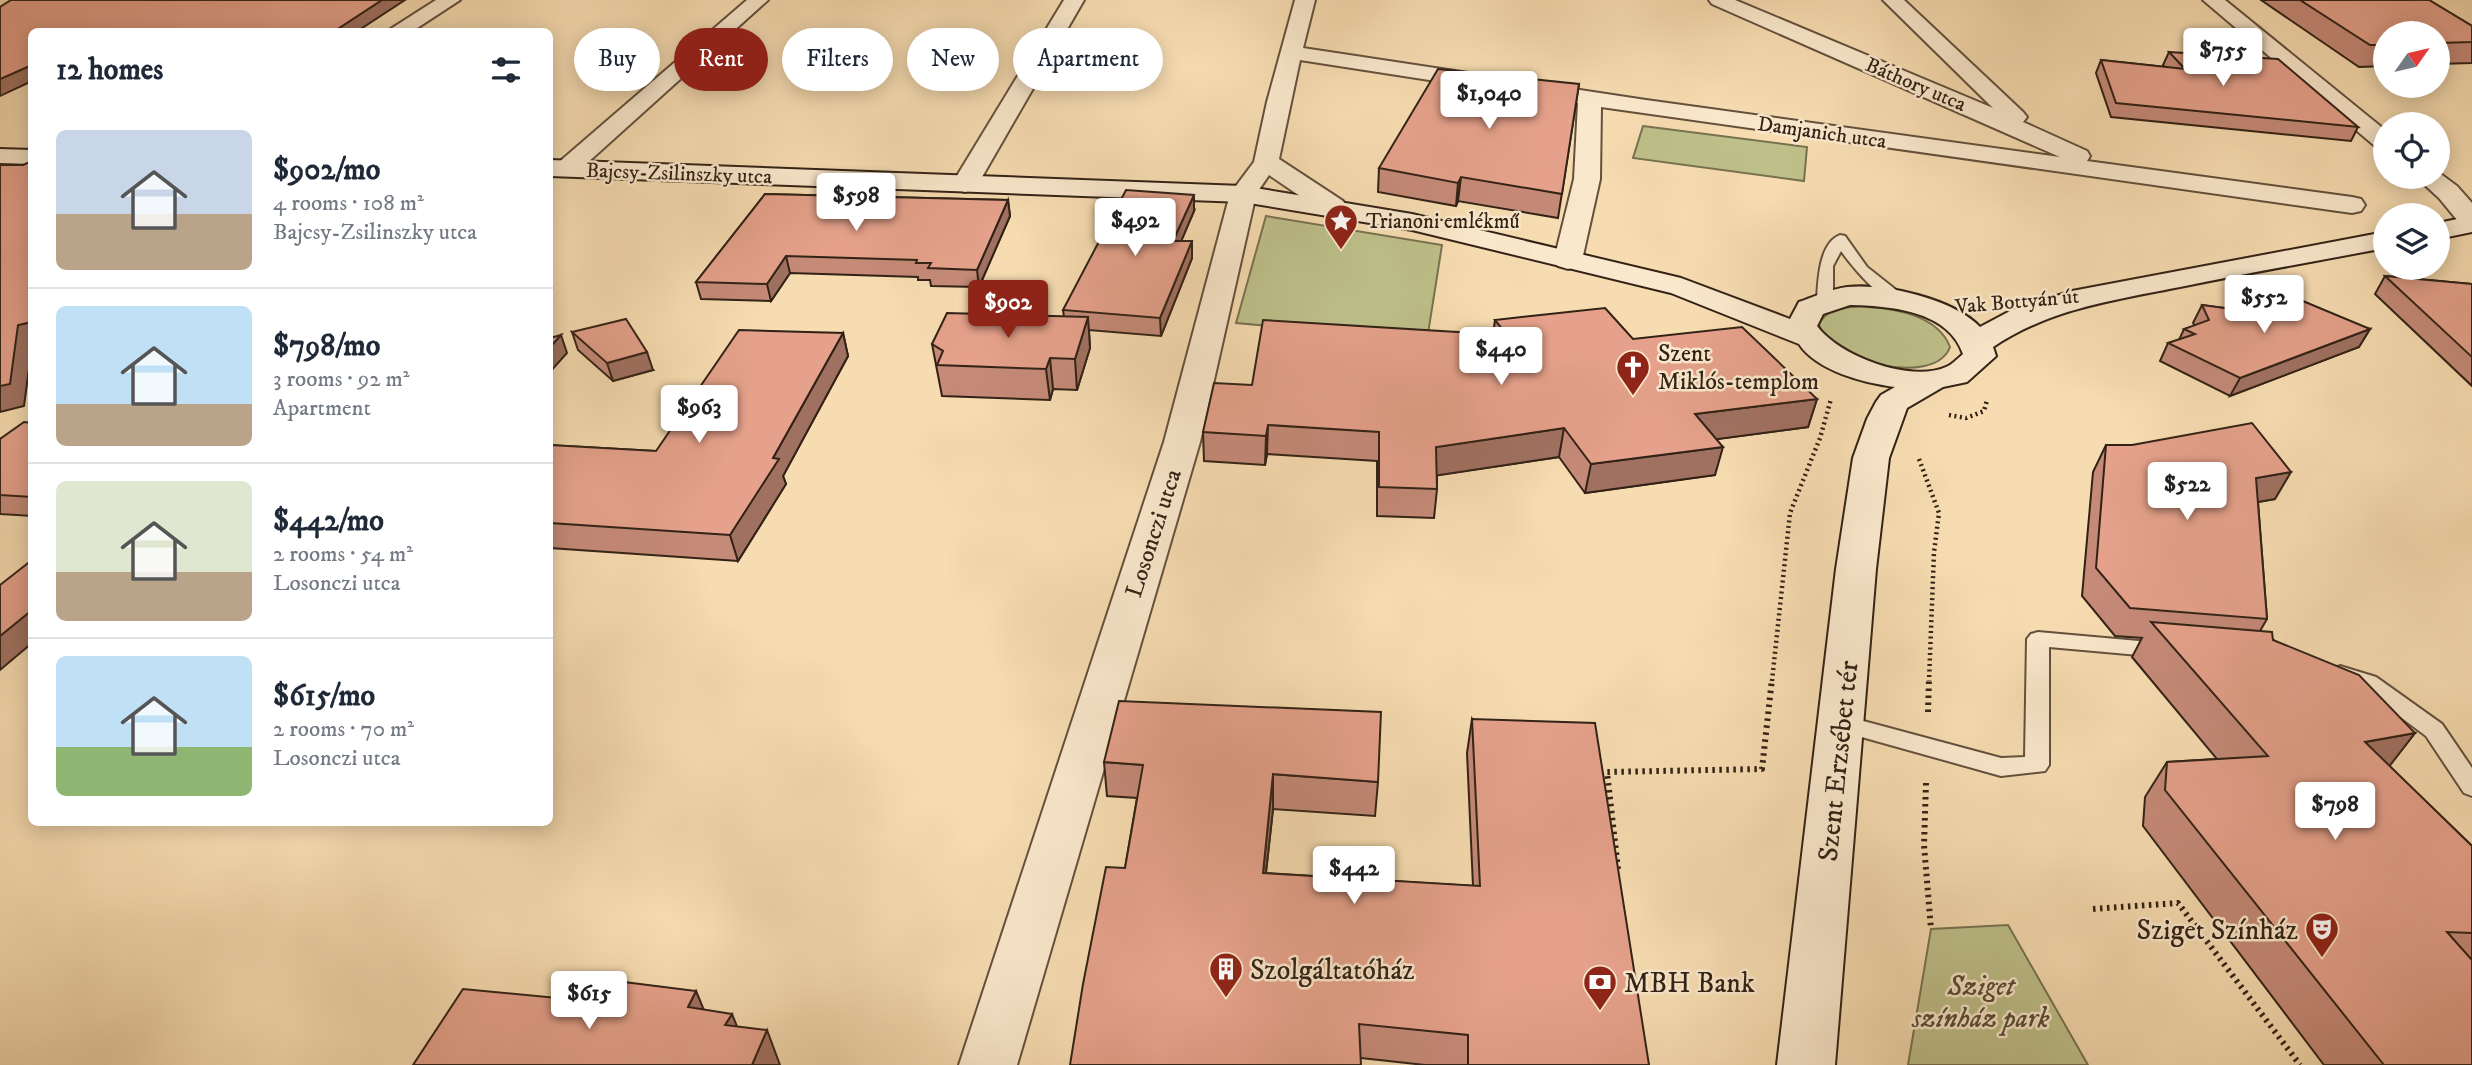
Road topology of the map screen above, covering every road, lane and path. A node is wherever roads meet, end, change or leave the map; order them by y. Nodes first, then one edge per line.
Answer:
1 (450, 0) edge
2 (758, 0) edge
3 (1074, 0) edge
4 (1305, 0) edge
5 (1718, 0) edge
6 (1893, 0) edge
7 (2213, 0) edge
8 (403, 28) edge
9 (1292, 53) junction
10 (1590, 98) junction
11 (2373, 132) edge
12 (2035, 136) junction
13 (0, 156) edge
14 (28, 157) edge
15 (1266, 162) junction
16 (558, 168) edge
17 (2112, 173) junction
18 (965, 184) junction
19 (2445, 189) edge
20 (1241, 204) junction
21 (2352, 205) dead end
22 (1334, 207) junction
23 (2472, 223) edge
24 (2450, 228) edge
25 (2373, 242) edge
26 (1568, 260) junction
27 (2105, 293) junction
28 (1900, 300) junction
29 (1930, 309) junction
30 (1813, 315) junction
31 (1978, 343) junction
32 (1847, 365) junction
33 (1932, 380) junction
34 (1861, 397) junction
35 (1917, 455) dead end
36 (1871, 458) junction
37 (2186, 652) edge
38 (2319, 668) edge
39 (1841, 723) junction
40 (1927, 746) junction
41 (2472, 787) edge
42 (1619, 882) edge
43 (2093, 909) dead end
44 (1931, 929) dead end
45 (988, 1065) edge
46 (1806, 1065) edge
47 (2300, 1065) edge

1 - 8 street
2 - 16 street
3 - 18 street
4 - 9 street, Losonczi utca
5 - 12 street, Báthory utca
6 - 12 street
7 - 11 street
9 - 10 street, Damjanich utca
9 - 15 street, Losonczi utca
10 - 17 street, Damjanich utca
10 - 26 street
12 - 17 street, Báthory utca
13 - 14 street
15 - 20 street, Losonczi utca
15 - 22 street
16 - 18 street, Bajcsy-Zsilinszky utca
17 - 21 street, Damjanich utca
18 - 20 street, Bajcsy-Zsilinszky utca
19 - 23 street
20 - 22 street, Bajcsy-Zsilinszky utca
20 - 45 street, Losonczi utca
22 - 26 street, Bajcsy-Zsilinszky utca
23 - 24 street
25 - 27 street, Vak Bottyán út
26 - 30 street, Bajcsy-Zsilinszky utca
27 - 29 street, Vak Bottyán út
27 - 31 street, Vak Bottyán út
28 - 29 street
28 - 30 street
28 - 30 lane
29 - 31 street
30 - 32 street, Szent Erzsébet tér
31 - 33 street, Szent Erzsébet tér
32 - 33 street, Szent Erzsébet tér
32 - 34 street, Szent Erzsébet tér
33 - 36 street, Szent Erzsébet tér
34 - 36 street, Szent Erzsébet tér
34 - 42 path
35 - 40 path
36 - 39 street, Szent Erzsébet tér
37 - 40 lane
38 - 41 lane
39 - 40 lane
39 - 46 street, Szent Erzsébet tér
40 - 44 path
43 - 47 path

